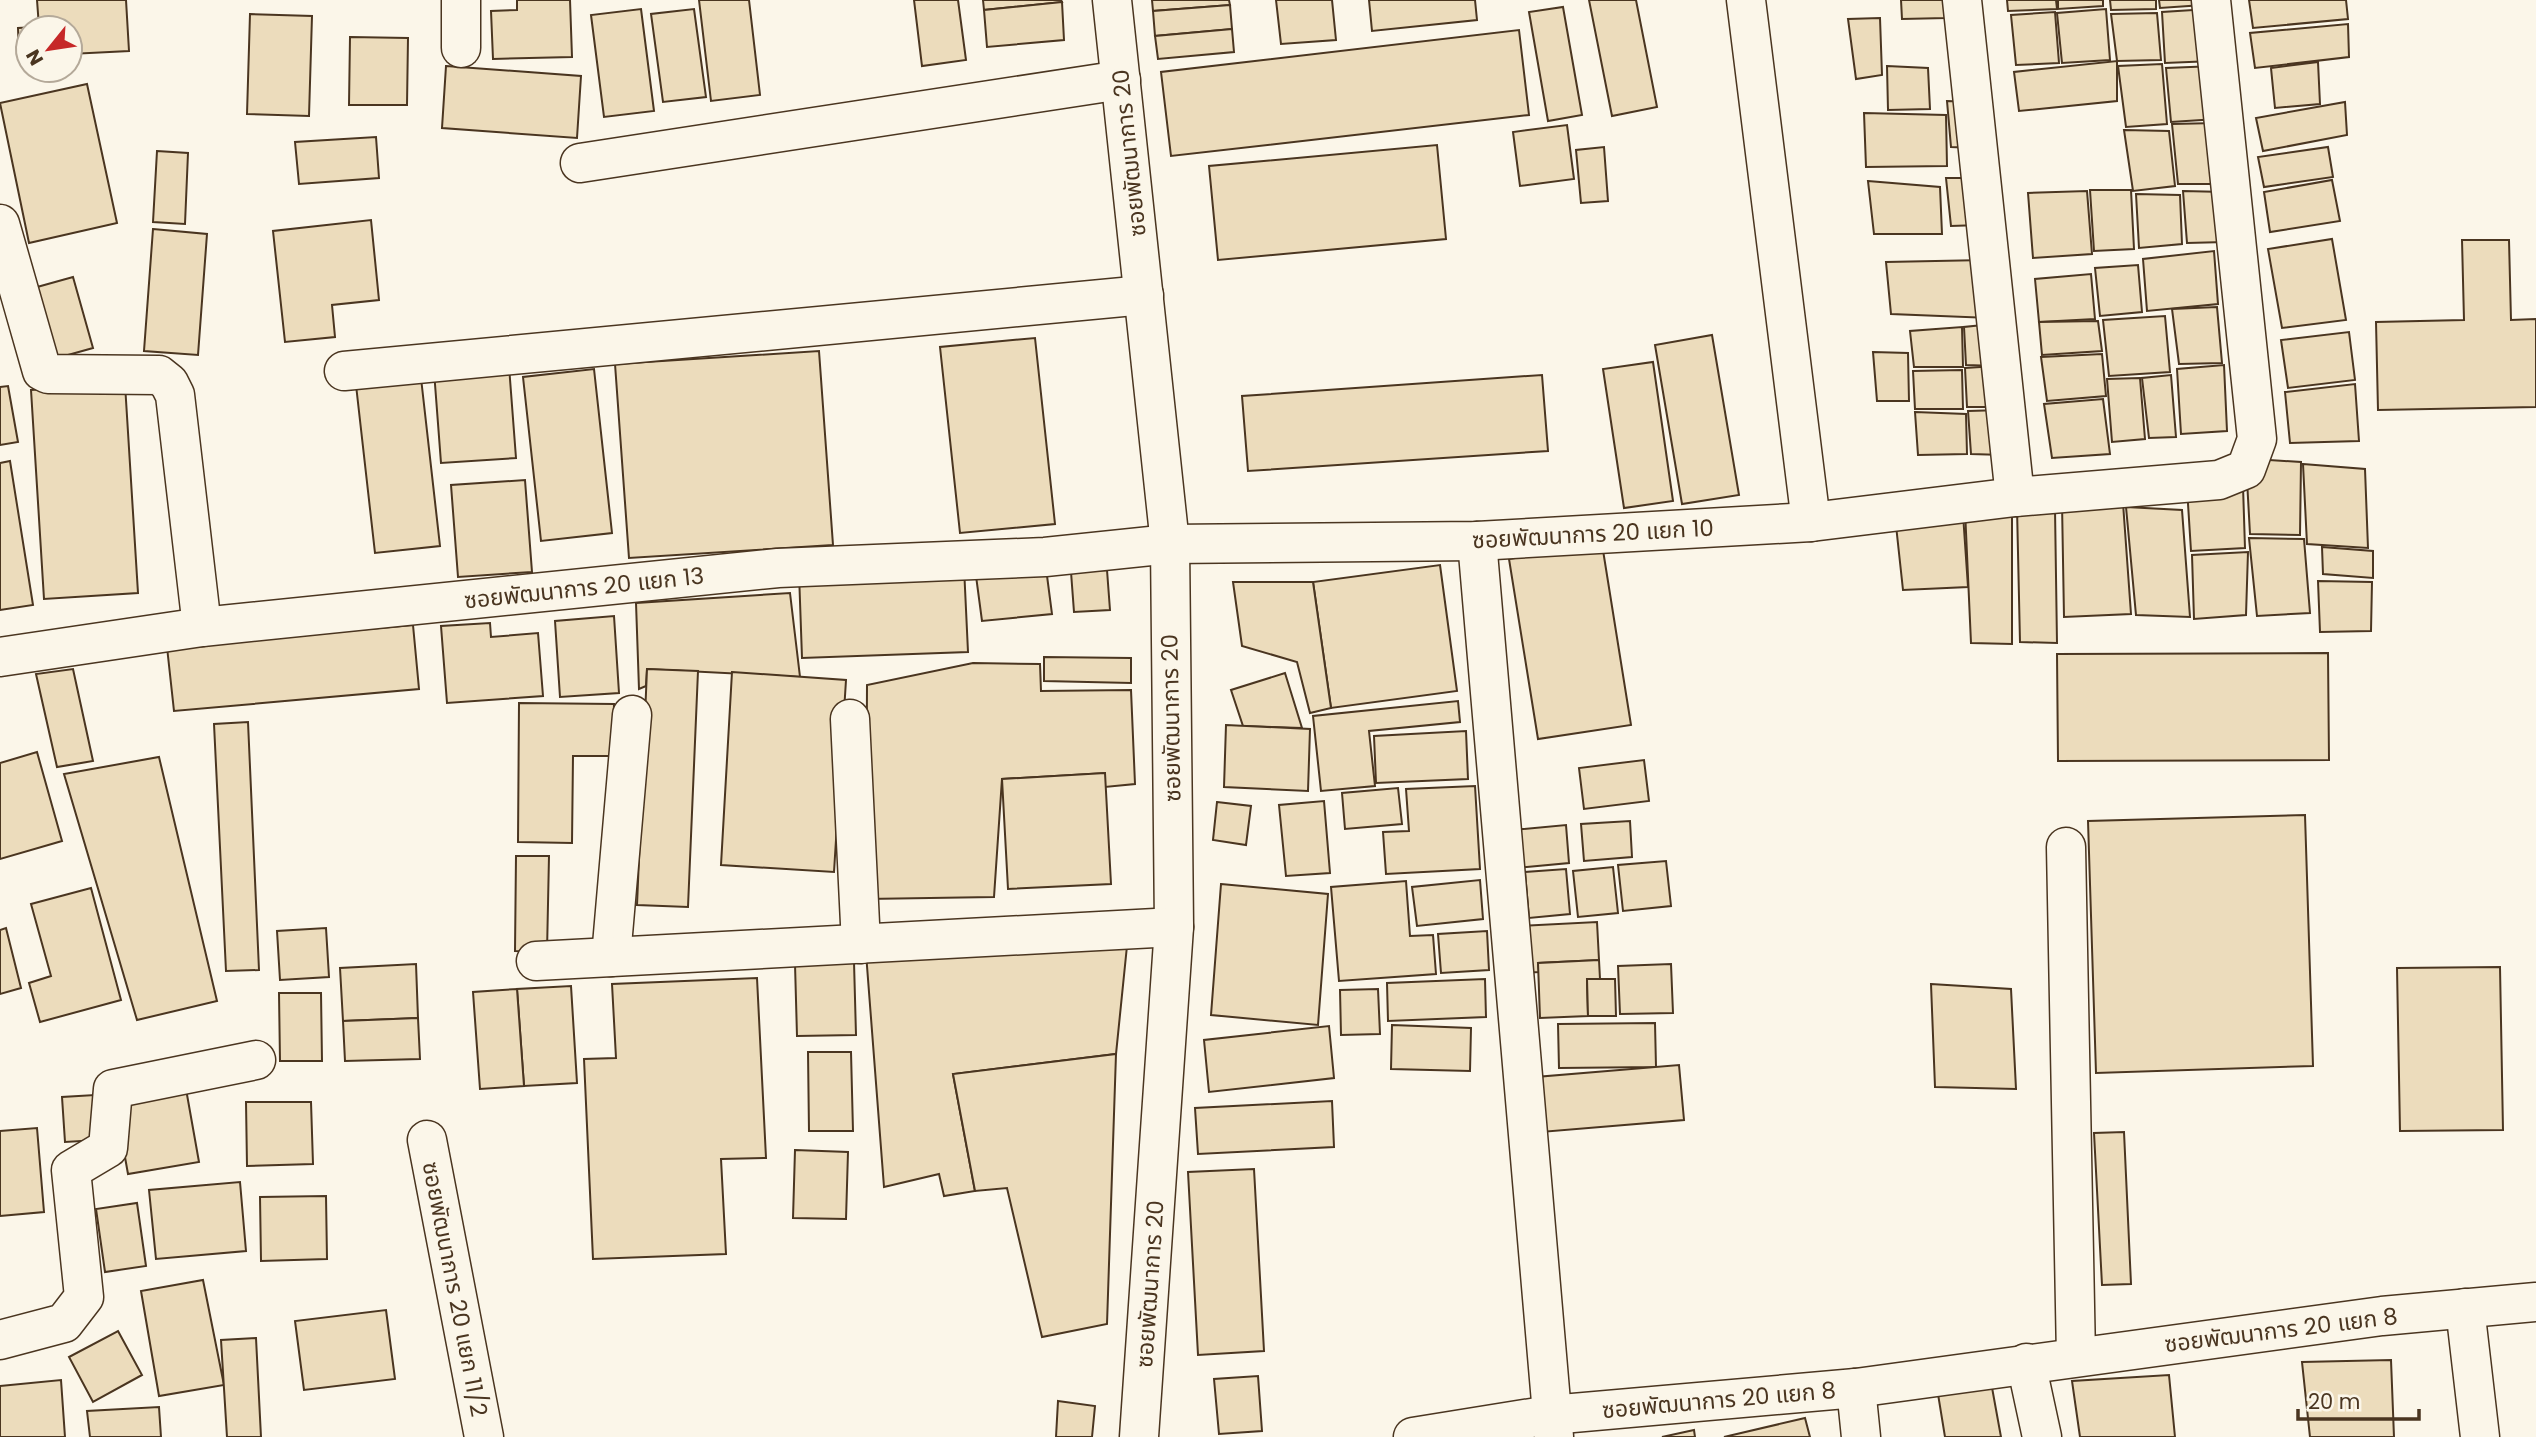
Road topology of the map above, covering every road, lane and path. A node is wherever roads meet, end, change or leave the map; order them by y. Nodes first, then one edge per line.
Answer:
1 (461, 0) edge
2 (1112, 0) edge
3 (1746, 0) edge
4 (1962, 0) edge
5 (2211, 0) edge
6 (461, 48) dead end
7 (1121, 80) junction
8 (580, 163) dead end
9 (0, 224) edge
10 (8, 288) edge
11 (1144, 295) junction
12 (344, 371) dead end
13 (2015, 497) junction
14 (1811, 522) junction
15 (1477, 541) junction
16 (1170, 544) junction
17 (202, 627) junction
18 (0, 657) edge
19 (632, 715) dead end
20 (850, 719) dead end
21 (2066, 847) dead end
22 (1174, 927) junction
23 (861, 944) junction
24 (611, 957) junction
25 (536, 961) dead end
26 (257, 1060) dead end
27 (427, 1140) dead end
28 (2536, 1302) edge
29 (2465, 1308) junction
30 (0, 1340) edge
31 (2076, 1357) junction
32 (2026, 1363) junction
33 (1856, 1388) junction
34 (1552, 1426) edge
35 (484, 1437) edge
36 (1139, 1437) edge
37 (1413, 1437) edge
38 (1861, 1437) edge
39 (2042, 1437) edge
40 (2480, 1437) edge

1 - 6 street
2 - 7 street, ซอยพัฒนาการ 20
3 - 14 street
4 - 13 street
5 - 13 street, ซอยพัฒนาการ 20 แยก 10
7 - 8 street
7 - 11 street, ซอยพัฒนาการ 20
9 - 10 street
10 - 17 street
11 - 12 street
11 - 16 street, ซอยพัฒนาการ 20
13 - 14 street, ซอยพัฒนาการ 20 แยก 10
14 - 15 street, ซอยพัฒนาการ 20 แยก 10
15 - 16 street, ซอยพัฒนาการ 20 แยก 10
15 - 34 street
16 - 17 street, ซอยพัฒนาการ 20 แยก 13
16 - 22 street, ซอยพัฒนาการ 20
17 - 18 street, ซอยพัฒนาการ 20 แยก 13
19 - 24 street
20 - 23 street
21 - 31 street
22 - 23 street
22 - 36 street, ซอยพัฒนาการ 20
23 - 24 street
24 - 25 street
26 - 30 street
27 - 35 street, ซอยพัฒนาการ 20 แยก 11/2
28 - 29 street, ซอยพัฒนาการ 20 แยก 8
29 - 31 street, ซอยพัฒนาการ 20 แยก 8
29 - 40 street
31 - 32 street, ซอยพัฒนาการ 20 แยก 8
32 - 33 street, ซอยพัฒนาการ 20 แยก 8
32 - 39 street
33 - 34 street, ซอยพัฒนาการ 20 แยก 8
33 - 38 street
34 - 37 street, ซอยพัฒนาการ 20 แยก 8

